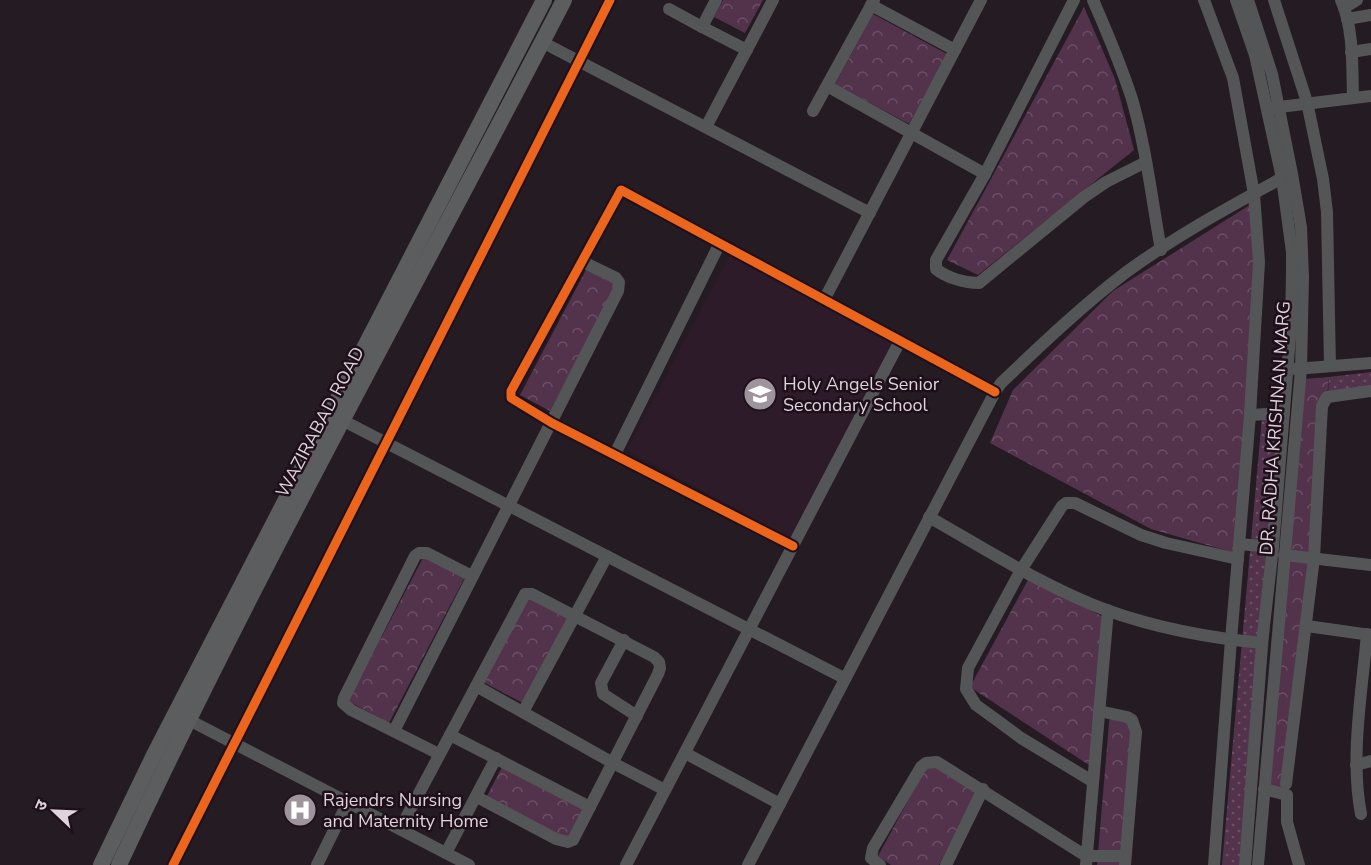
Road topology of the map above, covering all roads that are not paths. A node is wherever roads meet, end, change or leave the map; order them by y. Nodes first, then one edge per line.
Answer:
1 (544, 0) edge
2 (564, 0) edge
3 (610, 0) edge
4 (716, 0) edge
5 (773, 0) edge
6 (981, 0) edge
7 (1074, 0) edge
8 (1093, 0) edge
9 (1204, 0) edge
10 (1236, 0) edge
11 (1248, 0) edge
12 (1274, 0) edge
13 (1357, 0) edge
14 (872, 3) edge
15 (669, 9) dead end
16 (1344, 9) edge
17 (1371, 15) edge
18 (702, 27) junction
19 (542, 42) junction
20 (1371, 49) edge
21 (747, 50) junction
22 (955, 50) junction
23 (1351, 52) junction
24 (579, 61) junction
25 (827, 86) junction
26 (1371, 96) edge
27 (1353, 98) junction
28 (1307, 102) junction
29 (1273, 107) junction
30 (813, 111) dead end
31 (706, 126) junction
32 (912, 132) junction
33 (1146, 162) junction
34 (984, 174) junction
35 (1282, 178) junction
36 (1254, 194) junction
37 (870, 213) junction
38 (720, 243) junction
39 (1161, 250) junction
40 (582, 262) junction
41 (825, 300) junction
42 (900, 341) junction
43 (1371, 363) edge
44 (1330, 366) junction
45 (1301, 369) junction
46 (1287, 370) junction
47 (1371, 391) edge
48 (995, 392) junction
49 (1284, 413) junction
50 (1250, 415) junction
51 (336, 417) junction
52 (552, 423) junction
53 (387, 442) junction
54 (615, 454) junction
55 (509, 506) junction
56 (929, 517) junction
57 (1239, 544) junction
58 (793, 546) junction
59 (1273, 547) junction
60 (1284, 555) junction
61 (607, 556) junction
62 (1314, 558) junction
63 (1238, 559) junction
64 (1371, 565) edge
65 (1022, 570) junction
66 (472, 576) junction
67 (1107, 610) junction
68 (575, 616) junction
69 (1307, 626) junction
70 (749, 630) junction
71 (1369, 634) edge
72 (624, 640) junction
73 (1231, 640) junction
74 (1262, 643) junction
75 (844, 678) junction
76 (476, 686) junction
77 (1099, 711) junction
78 (523, 712) junction
79 (637, 716) junction
80 (189, 720) junction
81 (394, 731) junction
82 (450, 735) junction
83 (235, 743) junction
84 (685, 753) junction
85 (439, 754) junction
86 (496, 758) junction
87 (1371, 761) edge
88 (613, 763) junction
89 (1356, 765) junction
90 (1092, 781) junction
91 (1286, 784) dead end
92 (983, 789) junction
93 (1264, 789) junction
94 (666, 790) junction
95 (477, 797) junction
96 (348, 802) junction
97 (780, 804) junction
98 (591, 807) junction
99 (1361, 814) dead end
100 (400, 829) junction
101 (446, 853) junction
102 (1086, 860) edge
103 (1125, 860) edge
104 (949, 864) edge
105 (101, 865) edge
106 (119, 865) edge
107 (173, 865) edge
108 (317, 865) edge
109 (469, 865) edge
110 (626, 865) edge
111 (748, 865) edge
112 (880, 865) edge
113 (1214, 865) edge
114 (1245, 865) edge
115 (1258, 865) edge
116 (1299, 865) edge

1 - 51 highway, WAZIRABAD ROAD
2 - 19 highway, WAZIRABAD ROAD
3 - 24 street
4 - 18 street
5 - 21 street
6 - 22 street
7 - 34 street
8 - 33 street
9 - 36 street
10 - 29 street
11 - 29 street, DR. RADHA KRISHNAN MARG
12 - 28 street
13 - 16 street
14 - 22 street
14 - 25 street
15 - 18 street
16 - 17 street
16 - 23 street
18 - 21 street
19 - 24 street
19 - 51 highway, WAZIRABAD ROAD
20 - 23 street
21 - 31 street
22 - 32 street
23 - 27 street
24 - 31 street
24 - 53 street
25 - 30 street
25 - 32 street
26 - 27 street
27 - 28 street
28 - 29 street
28 - 44 street
29 - 35 street
29 - 45 street, DR. RADHA KRISHNAN MARG
31 - 37 street
32 - 34 street
32 - 37 street
33 - 34 street
33 - 39 street
35 - 36 street
35 - 46 street
36 - 39 street
36 - 50 street
37 - 41 street
38 - 40 street
38 - 41 street
38 - 54 street
39 - 48 street
40 - 52 street
40 - 52 street
41 - 42 street
42 - 48 street
42 - 58 street
43 - 44 street
44 - 45 street
45 - 46 street
45 - 60 street, DR. RADHA KRISHNAN MARG
46 - 49 street
47 - 62 street
48 - 56 street
49 - 50 street
49 - 59 street
50 - 57 street
51 - 53 street
51 - 80 highway, WAZIRABAD ROAD
51 - 105 highway, WAZIRABAD ROAD
52 - 54 street
52 - 55 street
53 - 55 street
53 - 83 street
54 - 58 street
55 - 61 street
55 - 66 street
56 - 65 street
56 - 75 street
57 - 59 street
57 - 63 street
58 - 70 street
59 - 74 street
60 - 62 street
60 - 93 street, DR. RADHA KRISHNAN MARG
61 - 68 street
61 - 70 street
62 - 64 street
62 - 69 street
63 - 65 street
63 - 73 street
65 - 67 street
65 - 90 street
66 - 81 street
66 - 81 street
67 - 73 street
67 - 77 street
68 - 72 street
68 - 76 street
68 - 78 street
69 - 71 street
69 - 91 street
70 - 75 street
70 - 84 street
71 - 89 street
72 - 79 street
72 - 79 street
73 - 74 street
73 - 113 street
74 - 114 street
75 - 97 street
76 - 78 street
76 - 82 street
77 - 90 street
77 - 103 street
78 - 88 street
79 - 88 street
80 - 83 street
80 - 106 highway, WAZIRABAD ROAD
81 - 85 street
82 - 85 street
82 - 86 street
83 - 96 street
83 - 107 street
84 - 94 street
84 - 97 street
85 - 100 street
86 - 95 street
86 - 98 street
87 - 89 street
88 - 94 street
88 - 98 street
89 - 99 street
90 - 102 street
92 - 102 street
92 - 104 street
92 - 112 street
93 - 115 street, DR. RADHA KRISHNAN MARG
93 - 116 street
94 - 110 street
95 - 98 street
95 - 101 street
96 - 100 street
96 - 108 street
97 - 111 street
100 - 101 street
101 - 109 street
102 - 103 street

